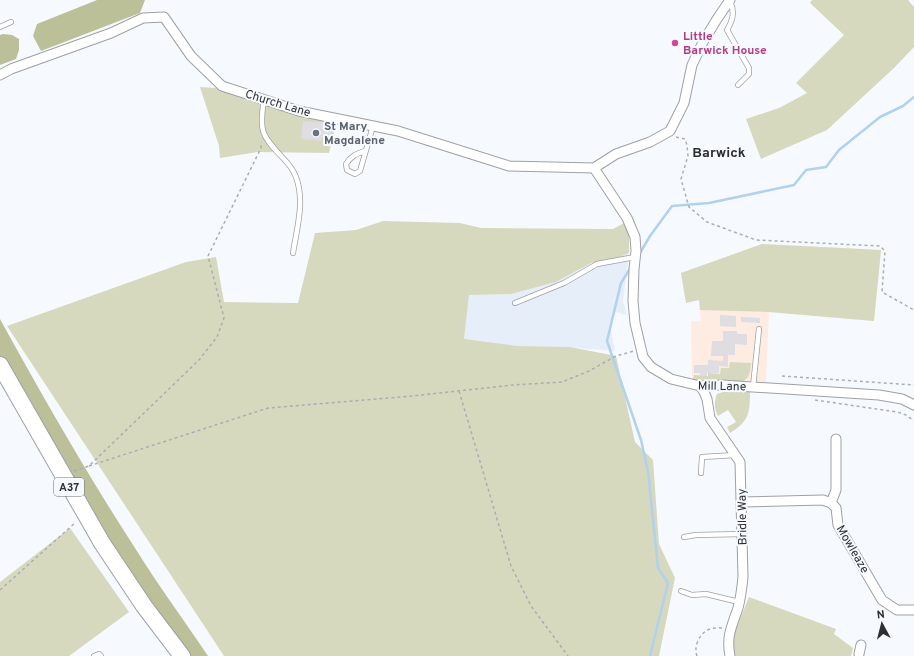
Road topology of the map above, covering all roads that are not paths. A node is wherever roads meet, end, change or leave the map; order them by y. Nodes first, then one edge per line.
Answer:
1 (730, 1) edge
2 (11, 22) dead end
3 (0, 28) edge
4 (0, 75) edge
5 (738, 85) dead end
6 (264, 100) junction
7 (373, 126) junction
8 (365, 151) junction
9 (594, 168) junction
10 (293, 253) dead end
11 (636, 257) junction
12 (515, 303) dead end
13 (759, 329) dead end
14 (0, 365) edge
15 (700, 386) junction
16 (753, 386) junction
17 (914, 405) edge
18 (836, 439) dead end
19 (736, 455) junction
20 (702, 473) dead end
21 (741, 502) junction
22 (832, 503) junction
23 (742, 534) junction
24 (684, 537) dead end
25 (681, 591) dead end
26 (739, 602) junction
27 (914, 610) edge
28 (94, 656) edge
29 (101, 656) edge
30 (181, 656) edge
31 (730, 656) edge

1 - 5 lane
1 - 9 street
2 - 3 lane
4 - 6 street, Church Lane
6 - 7 street, Church Lane
6 - 10 lane
7 - 8 lane
7 - 9 street, Church Lane
8 - 8 lane
9 - 11 street, Mill Lane
11 - 12 lane
11 - 15 street, Mill Lane
13 - 16 lane
14 - 30 highway, A37
15 - 16 street, Mill Lane
15 - 19 street, Bridle Way
16 - 17 street, Mill Lane
18 - 22 street, Mowleaze
19 - 20 lane
19 - 21 street, Bridle Way
21 - 22 street
21 - 23 street, Bridle Way
22 - 27 street, Mowleaze
23 - 24 lane
23 - 26 street, Bridle Way
25 - 26 lane
26 - 31 street, Bridle Way
28 - 29 lane

